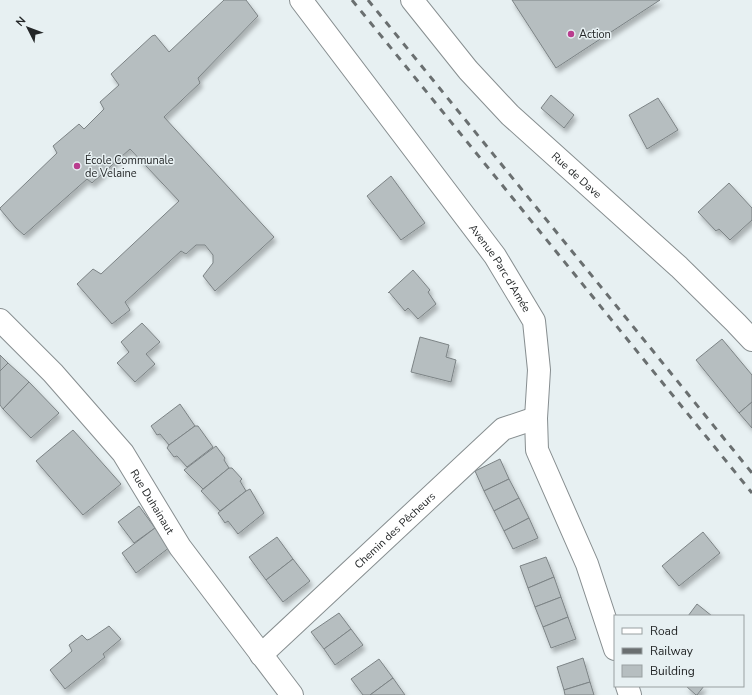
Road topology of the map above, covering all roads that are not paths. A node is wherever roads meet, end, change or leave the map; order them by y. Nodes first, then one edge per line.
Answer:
1 (301, 0) edge
2 (412, 0) edge
3 (0, 320) edge
4 (752, 340) edge
5 (536, 418) junction
6 (614, 646) edge
7 (261, 655) junction
8 (292, 695) edge

1 - 5 street, Avenue Parc d'Amée
2 - 4 street, Rue de Dave
3 - 7 street, Rue Duhainaut
5 - 6 street, Avenue Parc d'Amée
5 - 7 street, Chemin des Pêcheurs
7 - 8 street, Rue Duhainaut

